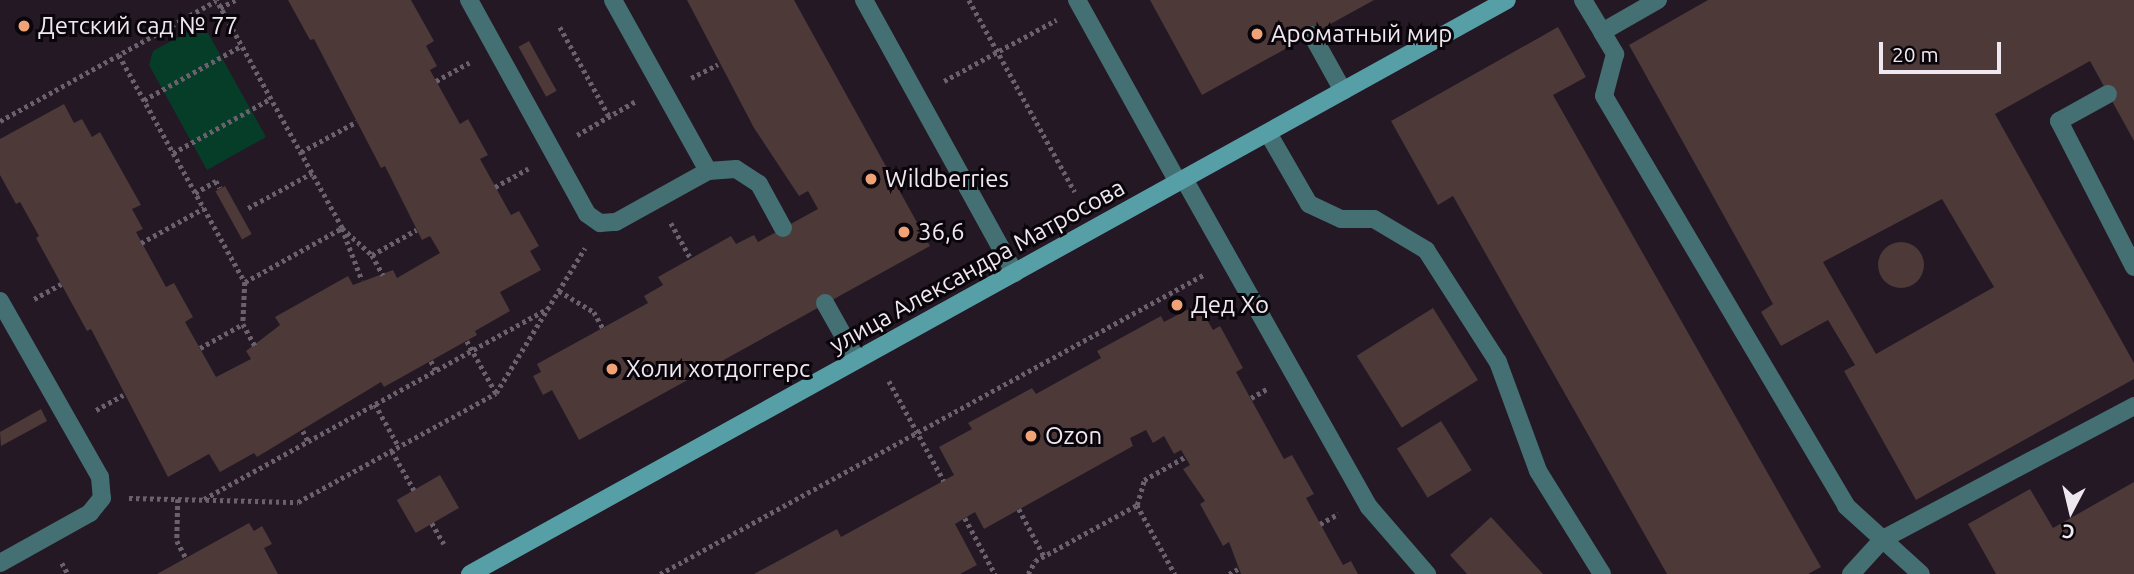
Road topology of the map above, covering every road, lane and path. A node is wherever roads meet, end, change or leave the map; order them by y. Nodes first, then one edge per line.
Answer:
1 (216, 0) edge
2 (235, 0) edge
3 (469, 0) edge
4 (613, 0) edge
5 (864, 0) edge
6 (969, 0) edge
7 (1507, 0) edge
8 (1583, 0) edge
9 (1658, 0) edge
10 (1079, 3) edge
11 (220, 8) junction
12 (560, 27) dead end
13 (1602, 32) junction
14 (1312, 35) dead end
15 (241, 46) junction
16 (495, 48) junction
17 (998, 52) junction
18 (119, 55) junction
19 (436, 81) dead end
20 (661, 88) junction
21 (1343, 91) junction
22 (2108, 94) dead end
23 (917, 96) junction
24 (271, 99) junction
25 (144, 100) junction
26 (609, 116) junction
27 (0, 121) edge
28 (356, 122) dead end
29 (1268, 133) junction
30 (553, 151) junction
31 (301, 152) junction
32 (173, 153) junction
33 (708, 171) junction
34 (312, 173) junction
35 (1181, 180) junction
36 (495, 187) dead end
37 (220, 188) dead end
38 (1075, 191) dead end
39 (195, 193) junction
40 (658, 199) junction
41 (204, 208) junction
42 (248, 208) dead end
43 (600, 223) junction
44 (342, 228) junction
45 (783, 228) dead end
46 (416, 230) dead end
47 (141, 243) dead end
48 (372, 255) junction
49 (691, 259) dead end
50 (1229, 261) junction
51 (2134, 267) edge
52 (1015, 273) junction
53 (383, 275) dead end
54 (362, 279) dead end
55 (245, 282) junction
56 (559, 291) junction
57 (0, 302) edge
58 (825, 303) dead end
59 (549, 307) junction
60 (243, 324) junction
61 (603, 328) dead end
62 (467, 341) dead end
63 (255, 346) dead end
64 (200, 348) dead end
65 (472, 349) junction
66 (857, 360) junction
67 (431, 361) dead end
68 (436, 370) junction
69 (889, 381) dead end
70 (1278, 382) dead end
71 (496, 393) junction
72 (1251, 398) dead end
73 (375, 404) junction
74 (2134, 406) edge
75 (303, 431) dead end
76 (917, 432) junction
77 (308, 441) junction
78 (399, 447) junction
79 (392, 450) junction
80 (1185, 457) dead end
81 (944, 481) dead end
82 (414, 490) dead end
83 (102, 498) junction
84 (178, 499) junction
85 (202, 500) junction
86 (1137, 505) junction
87 (1019, 509) dead end
88 (1348, 509) dead end
89 (965, 518) dead end
90 (432, 523) dead end
91 (1320, 524) dead end
92 (1882, 539) junction
93 (444, 544) dead end
94 (1044, 556) junction
95 (186, 558) dead end
96 (0, 563) edge
97 (1238, 569) dead end
98 (470, 574) edge
99 (660, 574) edge
100 (995, 574) edge
101 (1028, 574) edge
102 (1175, 574) edge
103 (1229, 574) edge
104 (1427, 574) edge
105 (1602, 574) edge
106 (1851, 574) edge
107 (1921, 574) edge

1 - 11 path
1 - 18 path
2 - 11 path
3 - 16 lane
4 - 20 lane
5 - 23 lane
6 - 17 path
7 - 21 street, улица Александра Матросова
8 - 13 lane
9 - 13 lane
10 - 17 path
10 - 35 lane
11 - 15 path
12 - 26 path
13 - 92 lane
14 - 21 lane
15 - 24 path
15 - 25 path
16 - 19 path
16 - 30 lane
17 - 23 path
17 - 38 path
18 - 25 path
18 - 27 path
20 - 26 path
20 - 33 lane
21 - 29 street, улица Александра Матросова
22 - 51 lane
23 - 52 lane
24 - 31 path
24 - 32 path
25 - 32 path
26 - 30 path
28 - 31 path
29 - 35 street, улица Александра Матросова
29 - 105 lane
30 - 36 path
30 - 43 lane
31 - 34 path
32 - 39 path
33 - 40 lane
33 - 45 lane
34 - 42 path
34 - 44 path
35 - 50 lane
35 - 52 street, улица Александра Матросова
37 - 39 path
39 - 41 path
40 - 43 lane
40 - 49 path
41 - 47 path
41 - 55 path
43 - 56 path
44 - 48 path
44 - 54 path
44 - 55 path
46 - 48 path
48 - 53 path
50 - 76 path
50 - 104 lane
52 - 66 street, улица Александра Матросова
55 - 60 path
56 - 59 path
56 - 61 path
57 - 83 lane
58 - 66 lane
59 - 65 path
59 - 71 path
60 - 63 path
60 - 64 path
62 - 65 path
65 - 68 path
65 - 71 path
66 - 98 street, улица Александра Матросова
67 - 68 path
68 - 73 path
69 - 76 path
70 - 72 path
71 - 78 path
73 - 77 path
73 - 78 path
74 - 92 lane
75 - 77 path
76 - 81 path
76 - 99 path
77 - 85 path
78 - 79 path
79 - 82 path
79 - 85 path
80 - 86 path
83 - 84 path
83 - 96 lane
84 - 85 path
84 - 95 path
86 - 94 path
86 - 102 path
87 - 94 path
88 - 91 path
89 - 100 path
90 - 93 path
92 - 106 lane
92 - 107 lane
94 - 101 path
97 - 103 path

